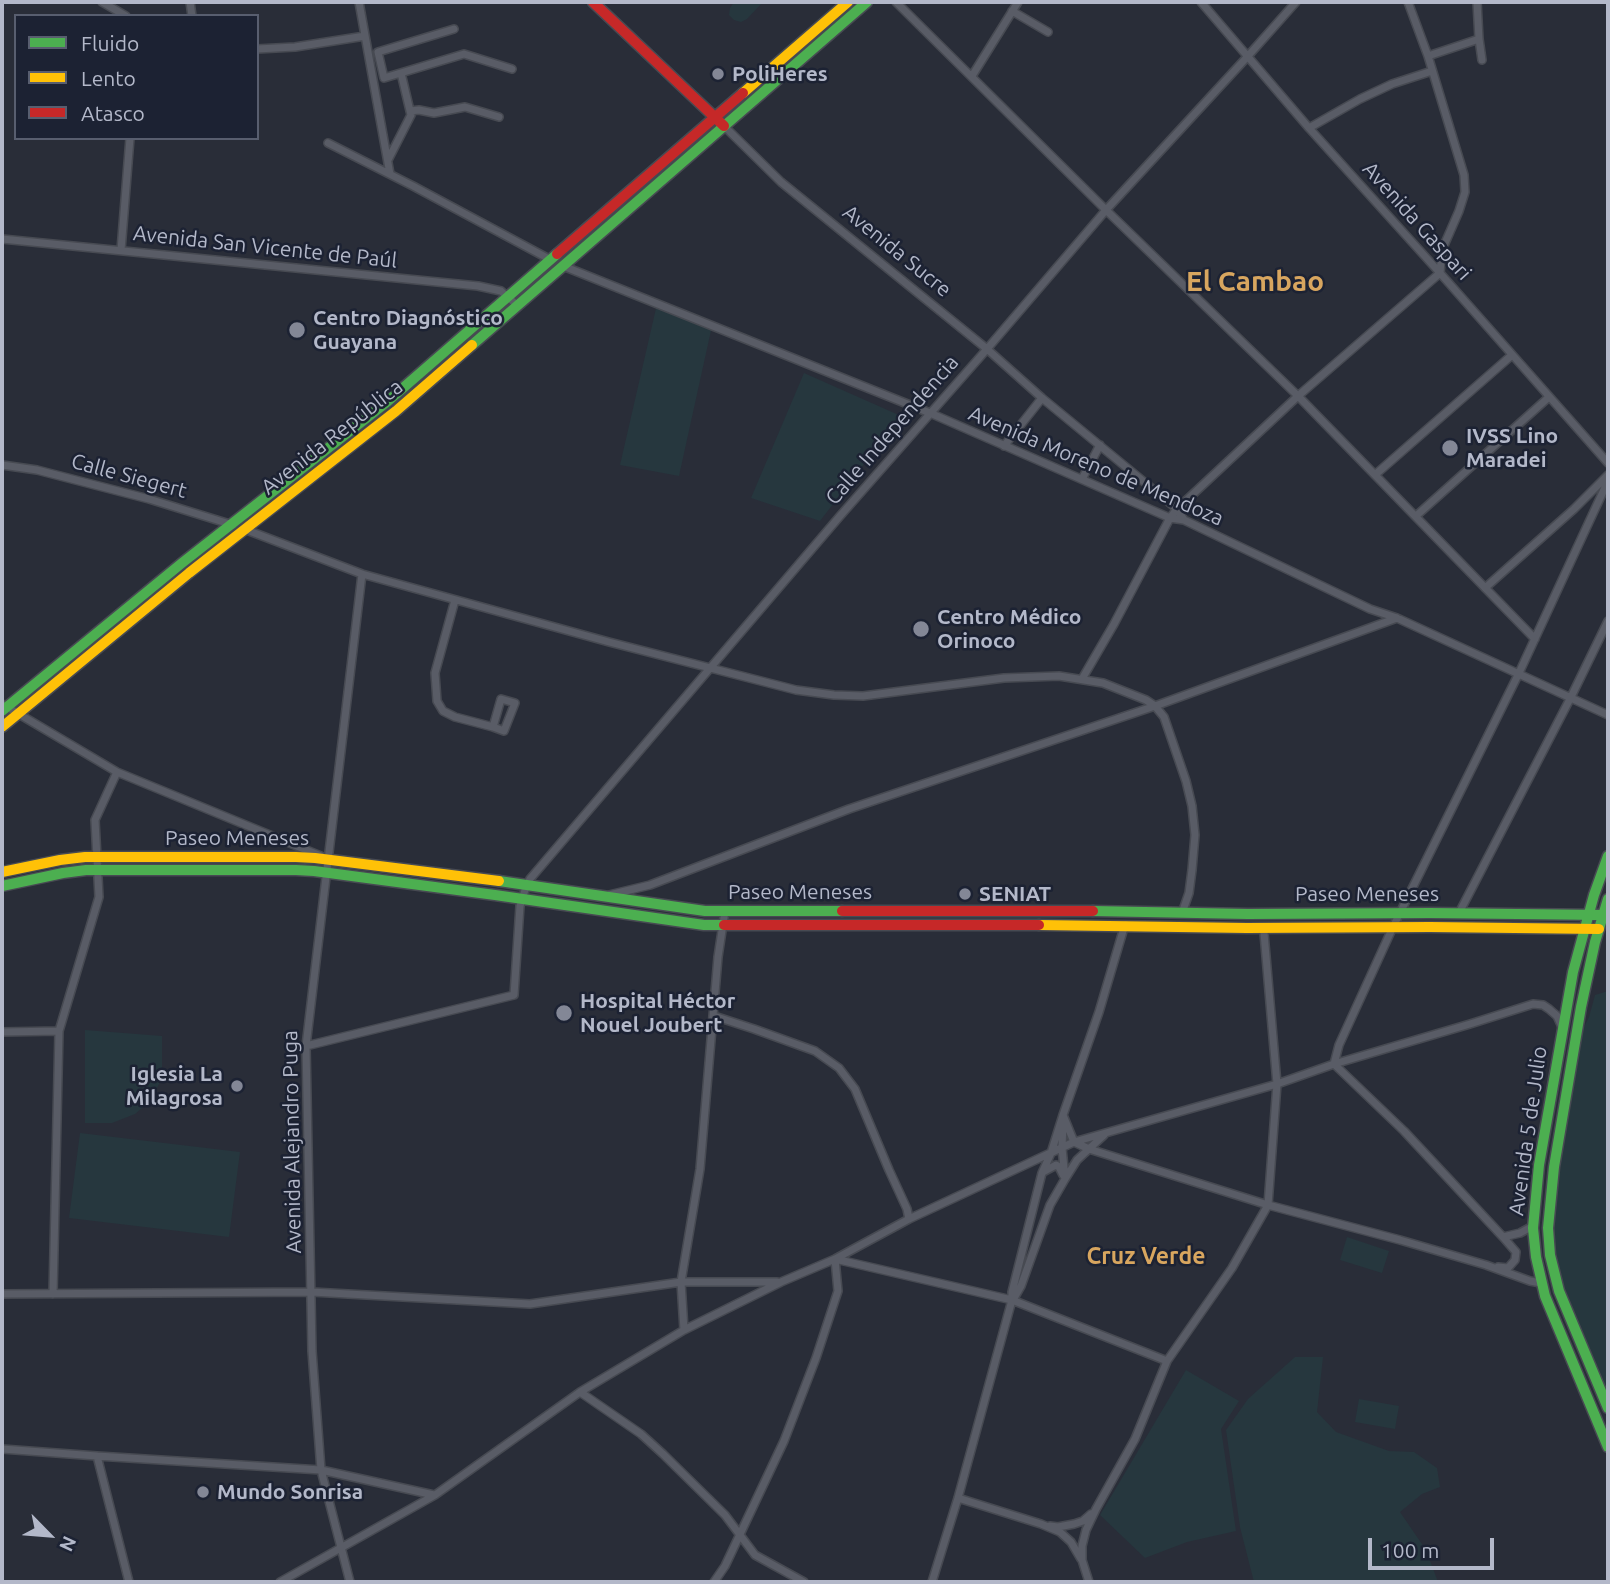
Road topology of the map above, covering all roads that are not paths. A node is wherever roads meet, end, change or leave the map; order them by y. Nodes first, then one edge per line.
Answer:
1 (102, 2) edge
2 (359, 2) edge
3 (593, 2) edge
4 (848, 2) edge
5 (867, 2) edge
6 (896, 2) edge
7 (1018, 2) edge
8 (1201, 2) edge
9 (1296, 2) edge
10 (1408, 2) edge
11 (1477, 2) edge
12 (1012, 11) junction
13 (123, 14) edge
14 (454, 29) dead end
15 (1048, 32) dead end
16 (365, 36) junction
17 (1479, 39) junction
18 (259, 49) edge
19 (1248, 56) junction
20 (1428, 56) junction
21 (1482, 60) dead end
22 (512, 69) dead end
23 (1432, 71) junction
24 (401, 73) junction
25 (972, 76) junction
26 (410, 111) junction
27 (499, 117) dead end
28 (714, 118) junction
29 (723, 126) junction
30 (1309, 128) junction
31 (130, 140) edge
32 (328, 143) dead end
33 (388, 160) junction
34 (390, 174) junction
35 (1106, 210) junction
36 (2, 239) edge
37 (121, 250) junction
38 (551, 260) junction
39 (563, 266) junction
40 (1440, 273) junction
41 (509, 297) junction
42 (518, 306) junction
43 (987, 349) junction
44 (1512, 355) junction
45 (1298, 396) junction
46 (1549, 397) junction
47 (1042, 398) junction
48 (930, 413) junction
49 (1100, 445) junction
50 (1004, 446) junction
51 (1608, 463) edge
52 (2, 465) edge
53 (1376, 474) junction
54 (1608, 475) edge
55 (1082, 479) junction
56 (1608, 481) edge
57 (1177, 509) junction
58 (1416, 516) junction
59 (1170, 518) junction
60 (1184, 520) junction
61 (232, 524) junction
62 (245, 530) junction
63 (362, 574) junction
64 (1485, 589) junction
65 (455, 600) junction
66 (1397, 618) junction
67 (1608, 621) edge
68 (1535, 639) junction
69 (710, 668) junction
70 (1519, 673) junction
71 (1083, 679) junction
72 (1571, 698) junction
73 (1155, 706) junction
74 (3, 707) edge
75 (18, 713) junction
76 (1608, 715) edge
77 (2, 727) edge
78 (493, 727) dead end
79 (117, 772) junction
80 (1608, 856) edge
81 (98, 857) junction
82 (328, 859) junction
83 (97, 870) junction
84 (2, 872) edge
85 (327, 873) junction
86 (2, 886) edge
87 (525, 892) junction
88 (603, 897) junction
89 (1608, 899) edge
90 (725, 911) junction
91 (1182, 913) junction
92 (1400, 913) junction
93 (1459, 913) junction
94 (1588, 915) junction
95 (1606, 915) edge
96 (723, 925) junction
97 (1126, 925) junction
98 (1393, 927) junction
99 (1266, 928) junction
100 (1584, 928) junction
101 (1604, 929) edge
102 (714, 1016) junction
103 (1562, 1027) junction
104 (59, 1031) junction
105 (2, 1032) edge
106 (306, 1046) junction
107 (1334, 1064) junction
108 (1277, 1084) junction
109 (1063, 1115) junction
110 (1107, 1132) junction
111 (1074, 1142) junction
112 (1062, 1148) junction
113 (1089, 1149) junction
114 (1051, 1153) junction
115 (1113, 1157) junction
116 (1042, 1173) junction
117 (1065, 1179) junction
118 (1268, 1205) junction
119 (909, 1219) junction
120 (1533, 1226) junction
121 (1503, 1237) junction
122 (835, 1259) junction
123 (1486, 1265) junction
124 (681, 1282) junction
125 (781, 1282) junction
126 (1541, 1283) junction
127 (312, 1292) junction
128 (2, 1294) edge
129 (53, 1294) junction
130 (1012, 1300) junction
131 (684, 1330) junction
132 (1167, 1362) junction
133 (580, 1392) junction
134 (1608, 1408) edge
135 (1608, 1447) edge
136 (2, 1449) edge
137 (97, 1456) junction
138 (321, 1470) junction
139 (435, 1495) junction
140 (958, 1498) junction
141 (1095, 1511) junction
142 (1041, 1524) junction
143 (739, 1534) junction
144 (341, 1549) junction
145 (1082, 1560) junction
146 (129, 1582) edge
147 (280, 1582) edge
148 (350, 1582) edge
149 (714, 1582) edge
150 (804, 1582) edge
151 (932, 1582) edge
152 (1088, 1582) edge

1 - 13 street
2 - 16 street
3 - 28 street, Avenida Sucre
4 - 28 street, Avenida República
5 - 29 street, Avenida República
6 - 25 street
7 - 12 street
8 - 19 street, Avenida Gaspari
9 - 19 street, Calle Independencia
10 - 20 street
11 - 17 street
12 - 15 street
12 - 25 street
14 - 24 street
16 - 18 street
16 - 33 street
17 - 20 street
17 - 21 street
19 - 30 street, Avenida Gaspari
19 - 35 street, Calle Independencia
20 - 23 street
22 - 24 street
23 - 30 street
23 - 40 street
24 - 26 street
25 - 35 street
26 - 27 street
26 - 33 street
28 - 29 street, Avenida Sucre
28 - 38 street, Avenida República
29 - 39 street, Avenida República
29 - 43 street, Avenida Sucre
30 - 40 street, Avenida Gaspari
31 - 37 street
32 - 34 street
33 - 34 street
34 - 38 street
35 - 43 street, Calle Independencia
35 - 45 street
36 - 37 street, Avenida San Vicente de Paúl
37 - 41 street, Avenida San Vicente de Paúl
38 - 41 street, Avenida República
39 - 42 street, Avenida República
39 - 48 street, Avenida Moreno de Mendoza
40 - 44 street, Avenida Gaspari
40 - 45 street
41 - 42 street, Avenida San Vicente de Paúl
41 - 61 street, Avenida República
42 - 62 street, Avenida República
43 - 47 street, Avenida Sucre
43 - 48 street, Calle Independencia
44 - 46 street, Avenida Gaspari
44 - 53 street
45 - 53 street
45 - 57 street
46 - 51 street, Avenida Gaspari
46 - 58 street
47 - 49 street, Avenida Sucre
47 - 50 street
48 - 50 street, Avenida Moreno de Mendoza
48 - 69 street, Calle Independencia
49 - 55 street
49 - 57 street, Avenida Sucre
50 - 55 street, Avenida Moreno de Mendoza
52 - 61 street, Calle Siegert
53 - 58 street
54 - 64 street
55 - 59 street, Avenida Moreno de Mendoza
56 - 68 street
57 - 59 street
57 - 60 street, Avenida Sucre
58 - 64 street
59 - 60 street, Avenida Moreno de Mendoza
59 - 71 street
60 - 66 street, Avenida Moreno de Mendoza
61 - 62 street, Calle Siegert
61 - 74 street, Avenida República
62 - 63 street, Calle Siegert
62 - 75 street, Avenida República
63 - 65 street, Calle Siegert
63 - 82 street, Avenida Alejandro Puga
64 - 68 street
65 - 69 street, Calle Siegert
65 - 78 street
66 - 70 street, Avenida Moreno de Mendoza
66 - 73 street
67 - 72 street
68 - 70 street
69 - 71 street, Calle Siegert
69 - 87 street, Calle Independencia
70 - 72 street, Avenida Moreno de Mendoza
70 - 92 street
71 - 73 street, Calle Siegert
72 - 76 street, Avenida Moreno de Mendoza
72 - 93 street
73 - 88 street
73 - 91 street
74 - 75 street
75 - 77 street, Avenida República
75 - 79 street
79 - 81 street
79 - 82 street
80 - 94 street, Avenida 5 de Julio
81 - 82 street, Paseo Meneses
81 - 83 street
81 - 84 street, Paseo Meneses
82 - 85 street, Avenida Alejandro Puga
82 - 87 street, Paseo Meneses
83 - 85 street, Paseo Meneses
83 - 86 street, Paseo Meneses
83 - 104 street
85 - 87 street, Paseo Meneses
85 - 106 street, Avenida Alejandro Puga
87 - 88 street, Paseo Meneses
87 - 96 street, Paseo Meneses
87 - 106 street
88 - 90 street, Paseo Meneses
89 - 95 street, Avenida 5 de Julio
90 - 91 street, Paseo Meneses
90 - 96 street
91 - 92 street, Paseo Meneses
92 - 93 street, Paseo Meneses
92 - 98 street
93 - 94 street, Paseo Meneses
94 - 95 street, Paseo Meneses
94 - 100 street, Avenida 5 de Julio
95 - 101 street, Avenida 5 de Julio
96 - 97 street, Paseo Meneses
96 - 102 street
97 - 99 street, Paseo Meneses
97 - 109 street
98 - 99 street, Paseo Meneses
98 - 100 street, Paseo Meneses
98 - 107 street
99 - 108 street
100 - 101 street, Paseo Meneses
100 - 103 street, Avenida 5 de Julio
101 - 134 street, Avenida 5 de Julio
102 - 119 street
102 - 124 street
103 - 107 street
103 - 120 street, Avenida 5 de Julio
104 - 105 street
104 - 129 street
106 - 127 street, Avenida Alejandro Puga
107 - 108 street
107 - 121 street
108 - 110 street
108 - 118 street
109 - 111 street
109 - 112 street
109 - 114 street
110 - 111 street
110 - 113 street
110 - 115 street
111 - 112 street
111 - 113 street
112 - 114 street
112 - 117 street
113 - 115 street
113 - 117 street
114 - 116 street
114 - 119 street
115 - 118 street
116 - 117 street
116 - 130 street
117 - 130 street
118 - 123 street
118 - 132 street
119 - 122 street
120 - 121 street
120 - 126 street, Avenida 5 de Julio
121 - 123 street
122 - 125 street
122 - 130 street
122 - 143 street
123 - 126 street
124 - 125 street
124 - 127 street
124 - 131 street
125 - 131 street
126 - 135 street, Avenida 5 de Julio
127 - 129 street
127 - 138 street, Avenida Alejandro Puga
128 - 129 street
130 - 132 street
130 - 140 street
131 - 133 street
132 - 141 street
133 - 139 street
133 - 143 street
136 - 137 street
137 - 138 street
137 - 146 street
138 - 139 street
138 - 144 street, Avenida Alejandro Puga
139 - 144 street
140 - 142 street
140 - 151 street
141 - 142 street
141 - 145 street
142 - 145 street
143 - 149 street
143 - 150 street
144 - 147 street
144 - 148 street, Avenida Alejandro Puga
145 - 152 street

